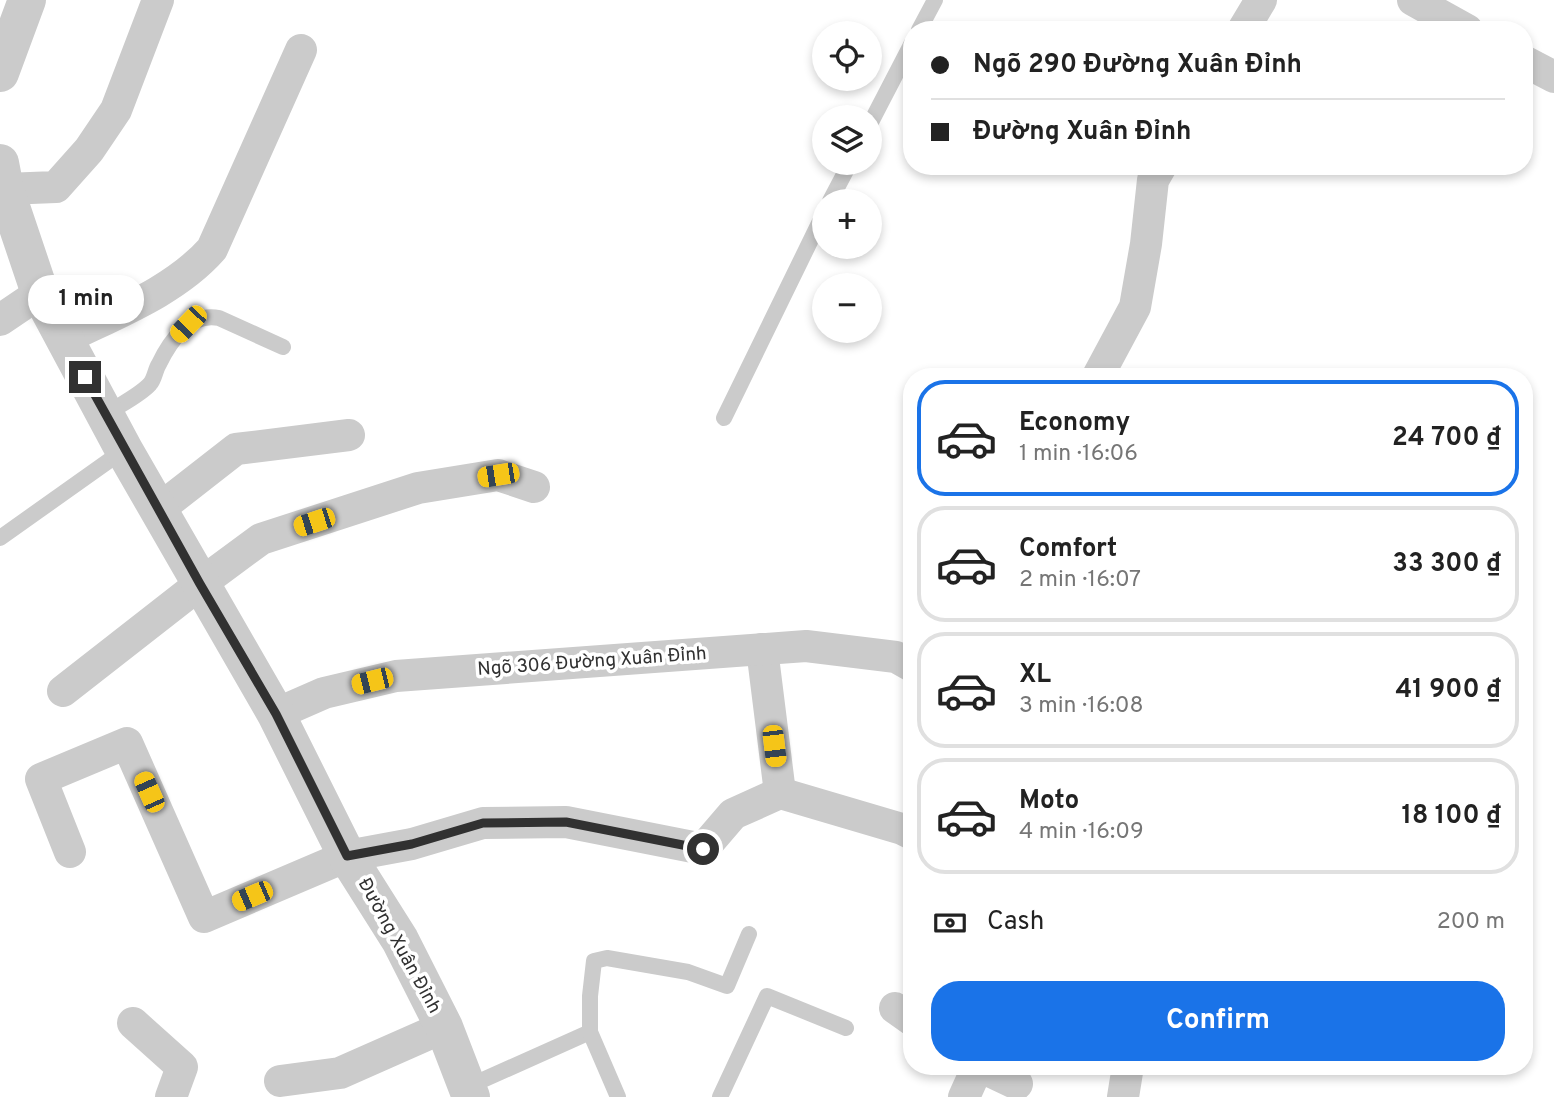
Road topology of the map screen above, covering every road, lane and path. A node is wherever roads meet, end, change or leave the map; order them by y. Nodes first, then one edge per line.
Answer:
1 (27, 0) edge
2 (158, 0) edge
3 (935, 0) edge
4 (1261, 0) edge
5 (1413, 0) edge
6 (924, 21) edge
7 (1249, 21) edge
8 (1451, 21) edge
9 (301, 50) dead end
10 (903, 60) edge
11 (1533, 66) edge
12 (0, 72) edge
13 (1554, 77) edge
14 (880, 105) edge
15 (1156, 175) edge
16 (3, 176) edge
17 (812, 238) edge
18 (40, 293) junction
19 (0, 320) edge
20 (64, 339) junction
21 (283, 347) dead end
22 (1102, 368) edge
23 (105, 415) junction
24 (724, 418) dead end
25 (349, 435) dead end
26 (124, 450) junction
27 (534, 486) dead end
28 (159, 509) junction
29 (0, 538) edge
30 (200, 584) junction
31 (762, 649) junction
32 (903, 661) edge
33 (64, 691) dead end
34 (276, 714) junction
35 (780, 793) junction
36 (903, 830) edge
37 (70, 852) dead end
38 (347, 856) junction
39 (749, 934) dead end
40 (133, 1023) dead end
41 (444, 1027) junction
42 (846, 1028) dead end
43 (590, 1032) junction
44 (974, 1075) edge
45 (998, 1075) edge
46 (280, 1082) dead end
47 (1017, 1084) dead end
48 (469, 1092) edge
49 (171, 1097) edge
50 (618, 1097) edge
51 (720, 1097) edge
52 (964, 1097) edge

1 - 12 street
2 - 16 street
3 - 6 lane
4 - 7 street
5 - 8 street
9 - 20 street
10 - 14 lane
11 - 13 street
15 - 22 street
16 - 18 street, Đường Xuân Đỉnh
17 - 24 lane
18 - 19 street
18 - 20 street, Đường Xuân Đỉnh
20 - 23 street, Đường Xuân Đỉnh
21 - 23 lane
23 - 26 street, Đường Xuân Đỉnh
25 - 28 street
26 - 28 street, Đường Xuân Đỉnh
26 - 29 lane
27 - 30 street
28 - 30 street, Đường Xuân Đỉnh
30 - 33 street
30 - 34 street, Đường Xuân Đỉnh
31 - 32 street, Ngõ 306 Đường Xuân Đỉnh
31 - 34 street, Ngõ 306 Đường Xuân Đỉnh
31 - 35 street
34 - 38 street, Đường Xuân Đỉnh
35 - 36 street
35 - 38 street
37 - 38 street
38 - 41 street, Đường Xuân Đỉnh
39 - 43 lane
40 - 49 street
41 - 46 street
41 - 48 street, Đường Xuân Đỉnh
42 - 51 lane
43 - 48 lane
43 - 50 lane
44 - 52 street
45 - 47 street

